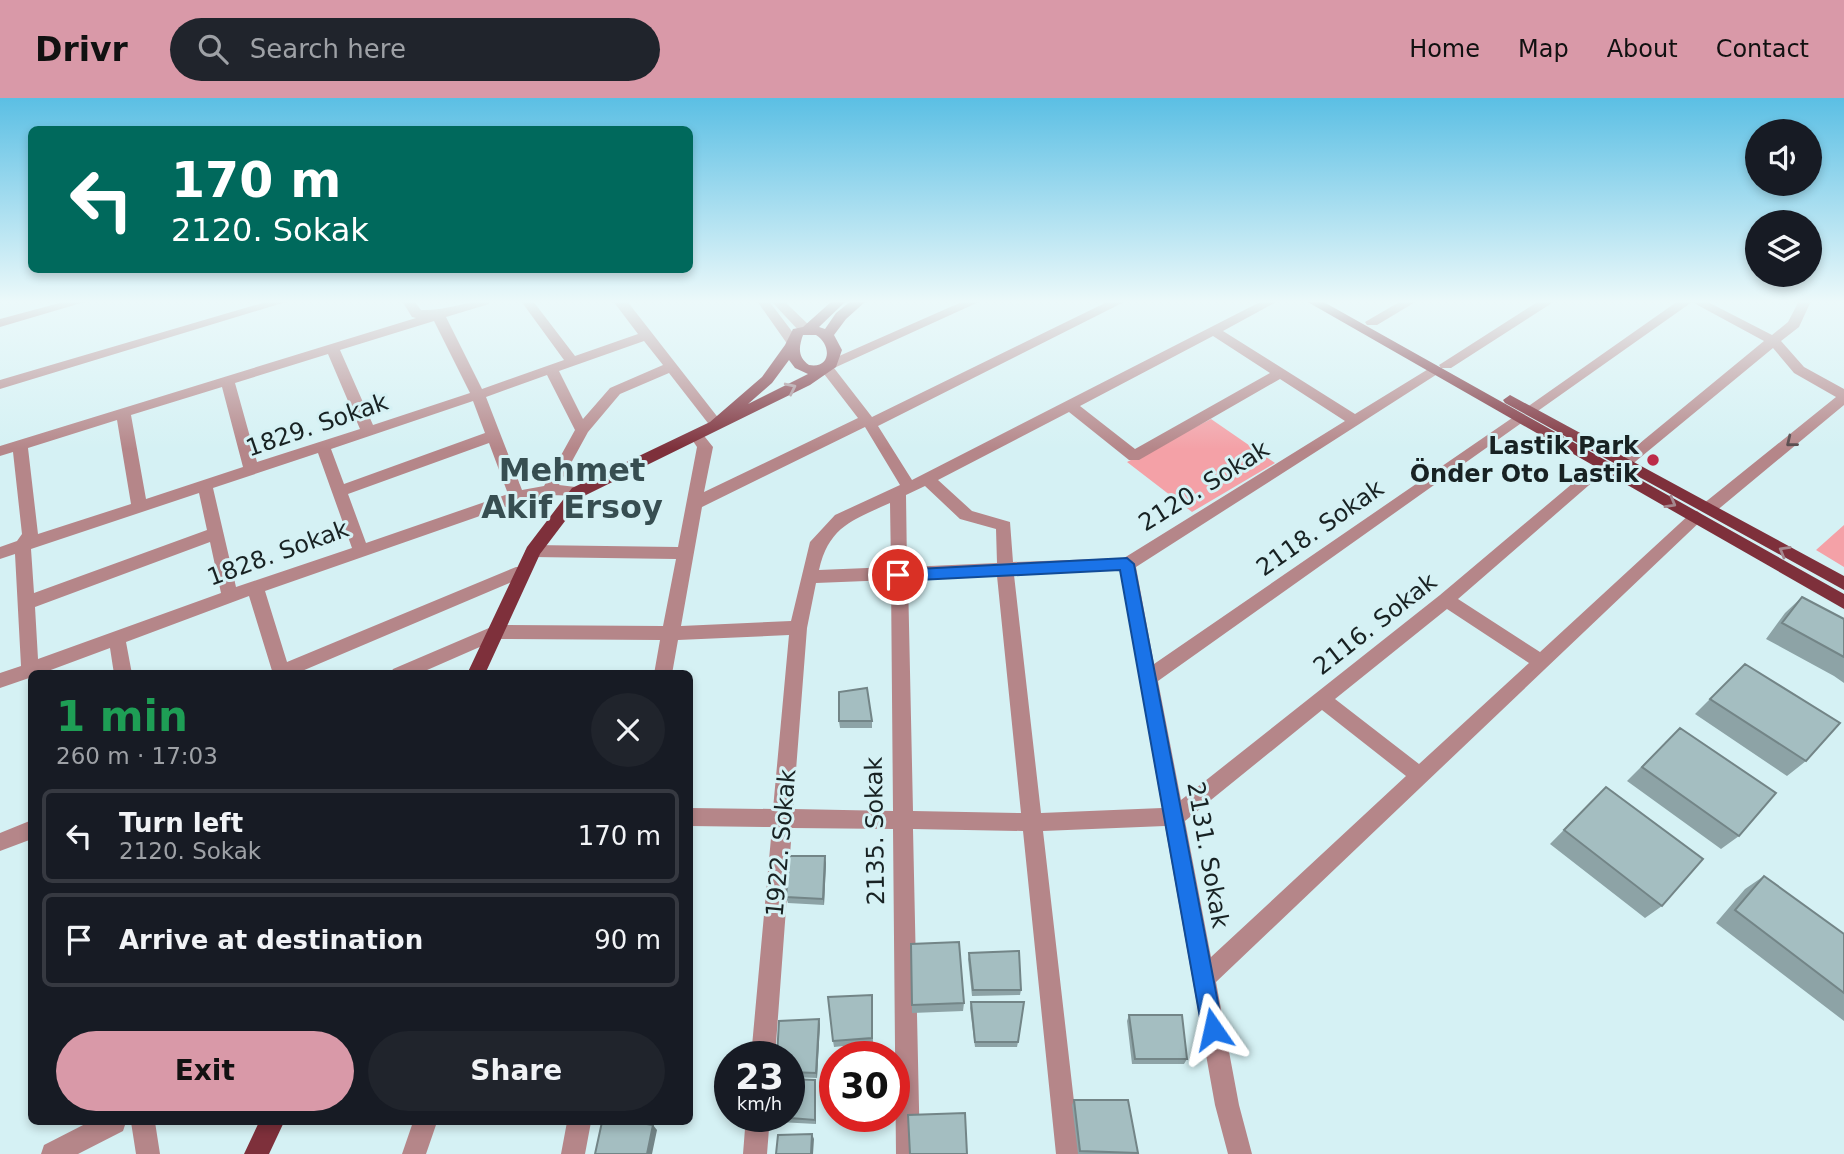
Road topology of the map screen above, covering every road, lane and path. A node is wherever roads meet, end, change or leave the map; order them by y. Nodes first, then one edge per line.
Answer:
1 (117, 350) edge
2 (325, 350) edge
3 (333, 350) edge
4 (456, 350) edge
5 (565, 350) edge
6 (601, 350) edge
7 (658, 350) edge
8 (788, 350) edge
9 (794, 350) edge
10 (835, 350) edge
11 (863, 350) edge
12 (1017, 350) edge
13 (1176, 350) edge
14 (1244, 350) edge
15 (1407, 350) edge
16 (1414, 350) edge
17 (1469, 350) edge
18 (1615, 350) edge
19 (1763, 350) edge
20 (1782, 350) edge
21 (572, 360) junction
22 (671, 367) junction
23 (826, 367) junction
24 (550, 368) junction
25 (1441, 368) junction
26 (1280, 373) junction
27 (227, 380) junction
28 (0, 385) edge
29 (478, 395) junction
30 (1844, 397) edge
31 (1070, 405) junction
32 (123, 412) junction
33 (1525, 414) junction
34 (1354, 420) junction
35 (869, 422) junction
36 (716, 424) junction
37 (582, 430) junction
38 (368, 431) junction
39 (696, 435) junction
40 (493, 436) junction
41 (20, 444) junction
42 (323, 447) junction
43 (0, 450) edge
44 (1625, 462) junction
45 (1603, 466) junction
46 (252, 471) junction
47 (927, 479) junction
48 (205, 486) junction
49 (549, 490) junction
50 (340, 491) junction
51 (578, 492) junction
52 (902, 496) junction
53 (517, 497) junction
54 (694, 504) junction
55 (140, 508) junction
56 (1703, 513) junction
57 (217, 533) junction
58 (23, 545) junction
59 (361, 550) junction
60 (533, 551) junction
61 (0, 553) edge
62 (685, 553) junction
63 (1127, 564) junction
64 (1005, 570) junction
65 (522, 571) junction
66 (898, 575) junction
67 (809, 577) junction
68 (1844, 584) edge
69 (255, 587) junction
70 (230, 596) junction
71 (1446, 600) junction
72 (1844, 602) edge
73 (26, 603) junction
74 (798, 628) junction
75 (496, 632) junction
76 (670, 633) junction
77 (117, 639) junction
78 (1541, 663) junction
79 (30, 670) joint
80 (122, 670) edge
81 (281, 670) edge
82 (289, 670) edge
83 (408, 670) edge
84 (478, 670) edge
85 (664, 670) edge
86 (28, 671) edge
87 (1148, 678) junction
88 (0, 681) edge
89 (1320, 698) junction
90 (1420, 776) junction
91 (693, 817) edge
92 (1174, 817) junction
93 (783, 819) junction
94 (901, 820) junction
95 (1032, 822) junction
96 (28, 831) edge
97 (0, 842) edge
98 (1203, 979) junction
99 (764, 1041) edge
100 (108, 1125) edge
101 (144, 1125) edge
102 (270, 1125) edge
103 (424, 1125) edge
104 (578, 1125) edge
105 (757, 1132) edge
106 (52, 1154) edge
107 (148, 1154) edge
108 (256, 1154) edge
109 (414, 1154) edge
110 (573, 1154) edge
111 (755, 1154) edge
112 (908, 1154) edge
113 (1068, 1154) edge
114 (1240, 1154) edge

1 - 28 street
2 - 27 street
3 - 38 street
4 - 29 street
5 - 21 street
6 - 21 street, 1829. Sokak
7 - 22 street
8 - 36 main road
9 - 23 main road
10 - 23 main road
11 - 23 street
12 - 35 street
13 - 31 street, 1922. Sokak
14 - 26 street
15 - 25 main road
16 - 25 main road
17 - 25 street, 2120. Sokak
18 - 33 street, 2118. Sokak
19 - 44 street
20 - 30 street
21 - 24 street, 1829. Sokak
22 - 36 street
22 - 37 street
23 - 35 street
36 -> 23 main road
24 - 29 street, 1829. Sokak
24 - 37 street
25 - 33 main road
25 - 34 street, 2120. Sokak
26 - 31 street
26 - 34 street
27 - 32 street
27 - 46 street
29 - 38 street, 1829. Sokak
29 - 40 street
30 -> 56 street
31 - 47 street, 1922. Sokak
32 - 41 street
32 - 55 street
33 - 44 main road
33 - 45 main road
33 - 87 street, 2118. Sokak
34 - 63 street, 2120. Sokak
35 - 52 street
35 - 54 street
36 - 39 main road
37 - 49 street
38 - 42 street, 1829. Sokak
39 - 51 main road
39 - 54 street
40 - 50 street
40 - 53 street
41 - 43 street
41 - 58 street
42 - 46 street, 1829. Sokak
42 - 50 street
44 - 56 main road
45 -> 56 main road
45 - 71 street, 2116. Sokak
46 - 48 street, 1829. Sokak
47 - 52 street, 1922. Sokak
47 - 64 street
48 - 55 street, 1829. Sokak
48 - 57 street
49 - 51 street, 1828. Sokak
49 - 53 street, 1828. Sokak
50 - 59 street
51 - 60 main road
52 - 66 street, 2135. Sokak
52 - 67 street, 1922. Sokak
53 - 59 street, 1828. Sokak
54 - 62 street
55 - 58 street, 1829. Sokak
68 -> 56 main road
56 - 72 main road
56 - 78 street
57 - 70 street
57 - 73 street
58 - 61 street, 1829. Sokak
58 - 73 street
59 - 69 street, 1828. Sokak
60 - 62 street
60 - 65 main road
62 - 76 street
63 - 64 street, 2120. Sokak
63 - 87 street, 2131. Sokak
64 - 66 street, 2120. Sokak
64 - 95 street
65 - 75 main road
65 - 82 street
66 - 67 street, 2120. Sokak
66 - 94 street, 2135. Sokak
67 - 74 street, 1922. Sokak
69 - 70 street, 1828. Sokak
69 - 81 street
70 - 77 street, 1828. Sokak
71 - 78 street
71 - 89 street, 2116. Sokak
73 - 79 street
74 - 76 street
74 - 93 street, 1922. Sokak
75 - 76 street
75 - 83 street
75 - 84 main road
76 - 85 street
77 - 79 street, 1828. Sokak
77 - 80 street
78 - 90 street
86 - 88 street, 1828. Sokak
87 - 92 street, 2131. Sokak
89 - 90 street
89 - 92 street, 2116. Sokak
90 - 98 street
91 - 93 street
92 - 95 street
92 - 98 street, 2131. Sokak
93 - 94 street
93 - 99 street, 1922. Sokak
94 - 95 street
94 - 112 street, 2135. Sokak
95 - 113 street
96 - 97 street
98 - 114 street, 2131. Sokak
100 - 106 street
101 - 107 street
102 - 108 main road
103 - 109 street
104 - 110 street
105 - 111 street

